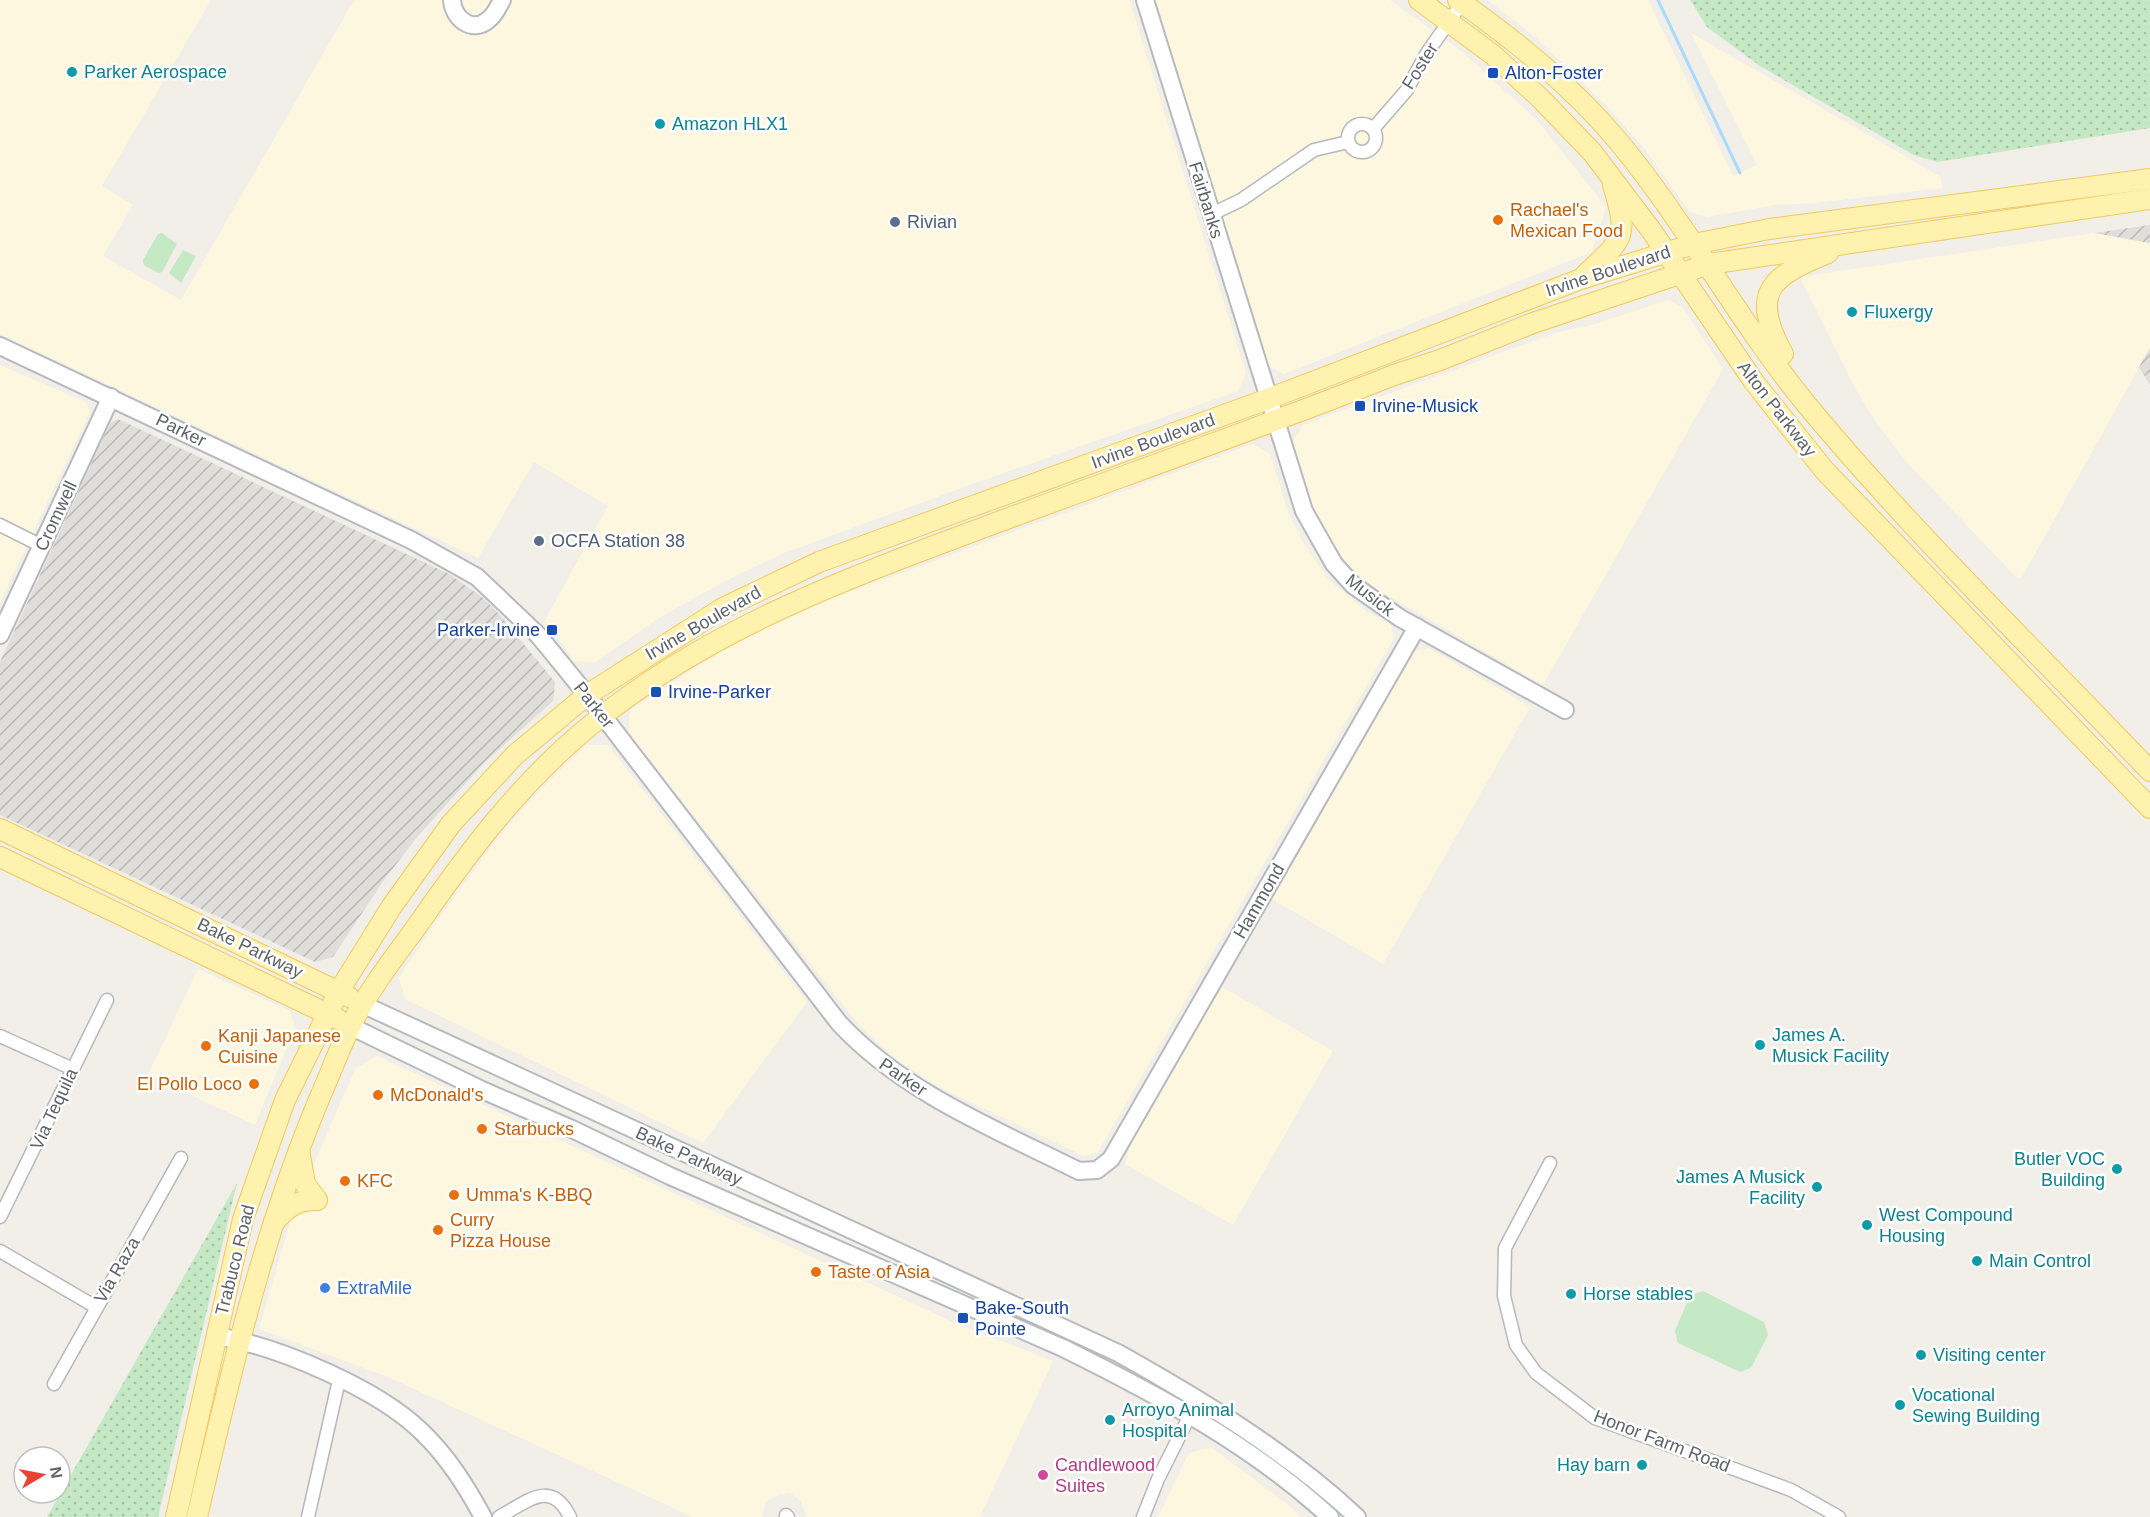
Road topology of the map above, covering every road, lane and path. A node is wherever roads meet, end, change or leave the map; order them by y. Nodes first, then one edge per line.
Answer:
1 (452, 0) edge
2 (502, 0) edge
3 (1145, 0) edge
4 (1419, 0) edge
5 (1461, 1) edge
6 (1450, 21) junction
7 (1373, 129) junction
8 (1348, 142) junction
9 (1610, 175) junction
10 (2150, 179) edge
11 (2150, 199) edge
12 (1210, 214) junction
13 (1876, 238) junction
14 (1694, 244) junction
15 (1666, 252) junction
16 (1709, 264) junction
17 (1680, 272) junction
18 (1581, 279) junction
19 (0, 346) edge
20 (111, 397) junction
21 (1268, 399) junction
22 (1275, 421) junction
23 (1829, 430) junction
24 (0, 525) edge
25 (42, 546) junction
26 (1971, 623) junction
27 (1417, 627) junction
28 (0, 635) edge
29 (587, 695) junction
30 (2090, 708) junction
31 (1565, 710) dead end
32 (603, 716) junction
33 (2150, 771) edge
34 (2150, 808) edge
35 (0, 829) edge
36 (0, 857) edge
37 (339, 991) junction
38 (107, 1000) dead end
39 (363, 1004) junction
40 (327, 1013) junction
41 (350, 1026) junction
42 (0, 1036) edge
43 (73, 1069) junction
44 (298, 1149) junction
45 (181, 1158) dead end
46 (1550, 1163) dead end
47 (1096, 1170) joint
48 (0, 1217) edge
49 (271, 1226) junction
50 (0, 1251) edge
51 (96, 1307) junction
52 (217, 1336) junction
53 (238, 1340) junction
54 (339, 1380) junction
55 (54, 1384) dead end
56 (1198, 1399) junction
57 (1189, 1414) junction
58 (176, 1517) edge
59 (197, 1517) edge
60 (308, 1517) edge
61 (483, 1517) edge
62 (499, 1517) edge
63 (570, 1517) edge
64 (1143, 1517) edge
65 (1330, 1517) edge
66 (1357, 1517) edge
67 (1839, 1517) edge

1 - 2 street
3 - 12 street, Fairbanks
4 - 6 main road, Alton Parkway
5 - 6 street, Foster
5 - 14 main road, Alton Parkway
6 - 7 street, Foster
6 - 9 main road, Alton Parkway
7 - 8 street
7 - 8 street
8 - 12 street
9 - 15 main road, Alton Parkway
9 - 18 main road
10 - 14 main road, Irvine Boulevard
11 - 13 main road, Irvine Boulevard
12 - 21 street, Fairbanks
13 - 16 main road, Irvine Boulevard
13 - 23 main road
14 - 15 main road, Irvine Boulevard
14 - 16 main road, Alton Parkway
15 - 17 main road, Alton Parkway
15 - 18 main road, Irvine Boulevard
16 - 17 main road, Irvine Boulevard
16 - 23 main road, Alton Parkway
17 - 22 main road, Irvine Boulevard
17 - 26 main road, Alton Parkway
18 - 21 main road, Irvine Boulevard
19 - 20 street, Parker
20 - 25 street, Cromwell
20 - 29 street, Parker
21 - 22 street, Musick
21 - 29 main road, Irvine Boulevard
22 - 27 street, Musick
22 - 32 main road, Irvine Boulevard
23 - 30 main road, Alton Parkway
24 - 25 street
25 - 28 street, Cromwell
26 - 30 main road
26 - 34 main road, Alton Parkway
27 - 31 street, Musick
27 - 47 street, Hammond
29 - 32 street, Parker
29 - 37 main road, Irvine Boulevard
30 - 33 main road, Alton Parkway
32 - 39 main road, Irvine Boulevard
32 - 47 street, Parker
35 - 37 main road, Bake Parkway
36 - 40 main road, Bake Parkway
37 - 39 main road, Bake Parkway
37 - 40 main road, Irvine Boulevard
38 - 43 street, Via Tequila
39 - 41 main road, Irvine Boulevard
39 - 56 street, Bake Parkway
40 - 41 main road, Bake Parkway
40 - 52 main road, Trabuco Road
41 - 44 main road, Trabuco Road
41 - 57 street, Bake Parkway
42 - 43 street
43 - 48 street, Via Tequila
44 - 49 main road, Trabuco Road
44 - 49 main road
45 - 51 street, Via Raza
46 - 67 street, Honor Farm Road
49 - 53 main road, Trabuco Road
50 - 51 street
51 - 55 street, Via Raza
52 - 53 street
52 - 58 main road, Trabuco Road
53 - 54 street
53 - 59 main road, Trabuco Road
54 - 60 street
54 - 61 street
56 - 57 street
56 - 66 street, Bake Parkway
57 - 64 street
57 - 65 street, Bake Parkway
62 - 63 street

